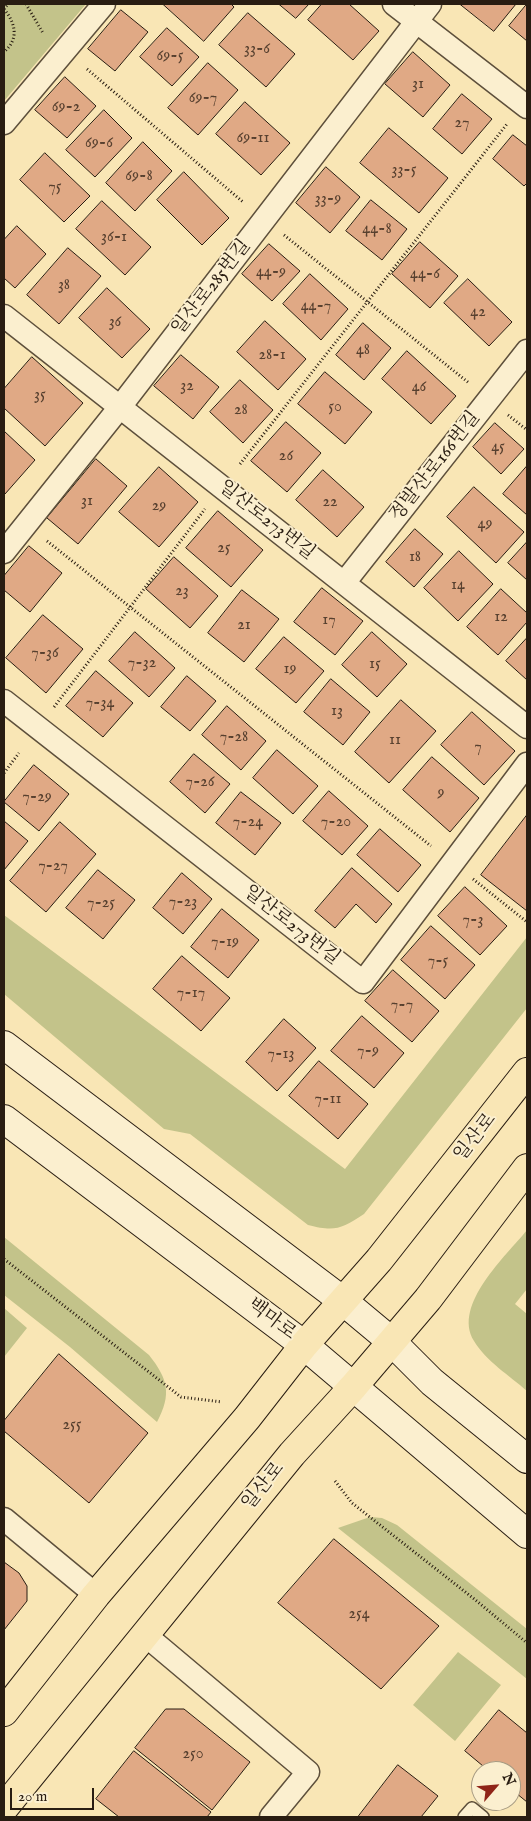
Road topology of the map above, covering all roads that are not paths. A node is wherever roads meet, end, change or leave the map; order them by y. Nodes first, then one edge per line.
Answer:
1 (104, 4) edge
2 (394, 4) edge
3 (430, 4) edge
4 (416, 22) junction
5 (527, 107) edge
6 (4, 123) edge
7 (4, 316) edge
8 (527, 351) edge
9 (120, 407) junction
10 (4, 552) edge
11 (344, 583) junction
12 (4, 701) edge
13 (527, 727) edge
14 (527, 764) edge
15 (4, 1045) edge
16 (527, 1072) edge
17 (4, 1119) edge
18 (527, 1168) edge
19 (342, 1301) junction
20 (391, 1341) junction
21 (304, 1345) junction
22 (353, 1387) junction
23 (527, 1459) edge
24 (4, 1519) edge
25 (527, 1534) edge
26 (96, 1595) junction
27 (144, 1634) junction
28 (4, 1712) edge
29 (4, 1808) edge
30 (271, 1817) edge
31 (464, 1817) edge
32 (483, 1817) edge

1 - 6 street
2 - 4 street
3 - 4 street, 일산로285번길
4 - 5 street
4 - 9 street, 일산로285번길
7 - 9 street, 일산로273번길
8 - 11 street, 정발산로166번길
9 - 10 street, 일산로285번길
9 - 11 street, 일산로273번길
11 - 13 street, 일산로273번길
12 - 14 street, 일산로273번길
15 - 19 main road
16 - 19 main road, 일산로
17 - 21 main road, 백마로
18 - 20 main road, 일산로
19 - 20 main road
19 - 21 main road, 일산로
20 - 22 main road, 일산로
20 - 23 main road
21 - 22 main road, 백마로
21 - 26 main road, 일산로
22 - 25 main road, 백마로
22 - 27 main road, 일산로
24 - 26 street
26 - 28 main road, 일산로
27 - 29 main road, 일산로
27 - 30 street
31 - 32 lane

